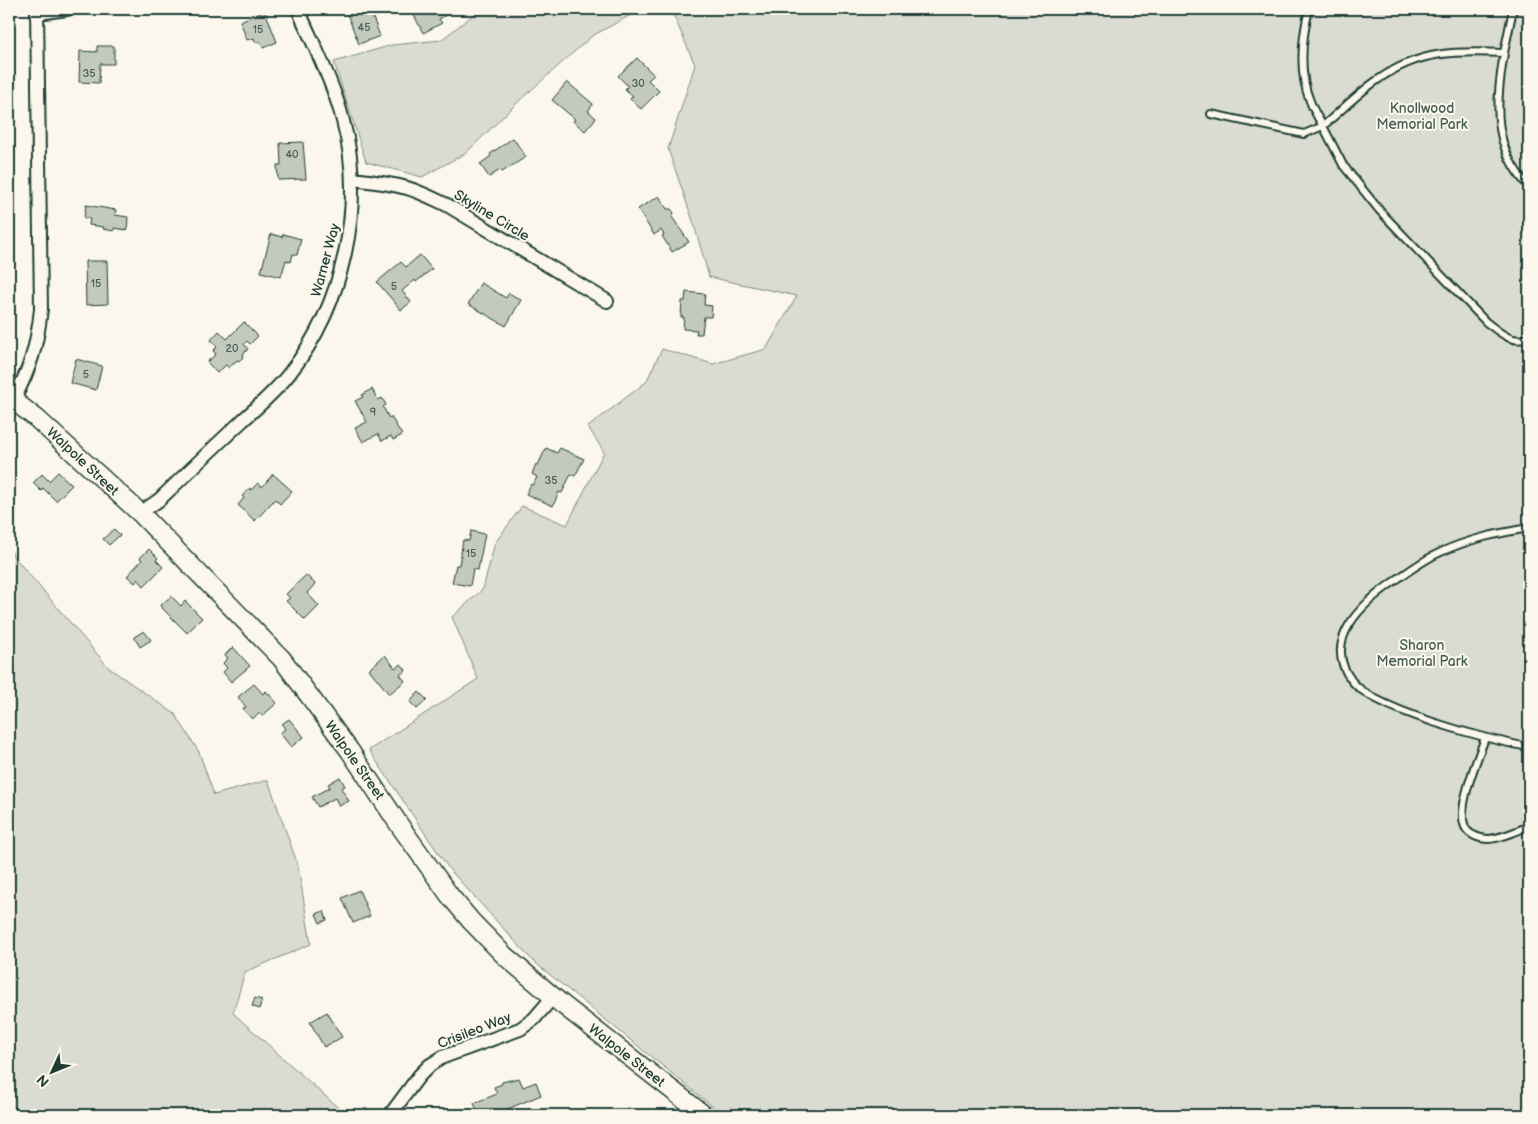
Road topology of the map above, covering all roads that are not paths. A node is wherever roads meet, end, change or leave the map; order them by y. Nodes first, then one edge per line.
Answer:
1 (67, 9) edge
2 (298, 9) edge
3 (1309, 9) edge
4 (1513, 9) edge
5 (38, 11) edge
6 (1504, 53) junction
7 (1211, 114) dead end
8 (1322, 126) junction
9 (352, 179) junction
10 (1529, 187) edge
11 (607, 301) dead end
12 (1529, 337) edge
13 (11, 399) edge
14 (140, 514) junction
15 (1529, 528) edge
16 (1485, 738) junction
17 (1529, 747) edge
18 (1529, 826) edge
19 (553, 997) junction
20 (390, 1115) edge
21 (704, 1115) edge

1 - 5 street
2 - 9 street, Warner Way
3 - 8 lane
4 - 6 lane
5 - 13 street
6 - 8 lane
6 - 10 lane
7 - 8 lane
8 - 12 lane
9 - 11 street, Skyline Circle
9 - 14 street, Warner Way
13 - 14 main road, Walpole Street
14 - 19 main road, Walpole Street
15 - 16 lane
16 - 17 lane
16 - 18 lane
19 - 20 street, Crisileo Way
19 - 21 main road, Walpole Street

